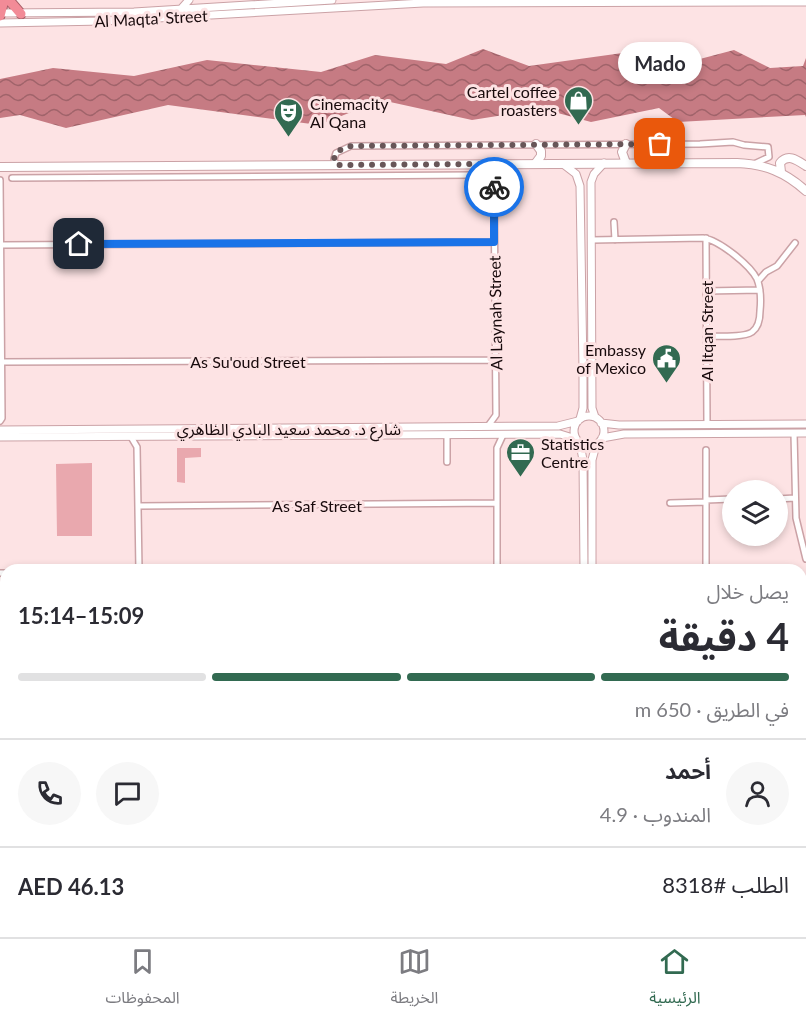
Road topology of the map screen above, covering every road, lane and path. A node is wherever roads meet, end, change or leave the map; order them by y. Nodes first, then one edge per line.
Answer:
1 (4, 0) edge
2 (9, 0) edge
3 (189, 0) edge
4 (332, 0) edge
5 (633, 1) edge
6 (321, 2) edge
7 (806, 2) edge
8 (180, 10) junction
9 (21, 14) junction
10 (0, 16) edge
11 (536, 144) junction
12 (626, 144) junction
13 (626, 163) junction
14 (445, 164) junction
15 (488, 164) junction
16 (500, 164) junction
17 (535, 164) junction
18 (563, 164) junction
19 (604, 164) junction
20 (754, 164) junction
21 (281, 165) junction
22 (336, 165) junction
23 (806, 166) edge
24 (4, 167) edge
25 (31, 167) junction
26 (781, 172) junction
27 (473, 175) dead end
28 (445, 176) junction
29 (494, 176) junction
30 (281, 177) junction
31 (12, 178) dead end
32 (33, 178) junction
33 (0, 180) edge
34 (806, 191) edge
35 (614, 222) dead end
36 (706, 238) junction
37 (592, 240) junction
38 (615, 240) junction
39 (494, 242) junction
40 (795, 243) dead end
41 (0, 245) edge
42 (758, 281) junction
43 (760, 290) junction
44 (706, 291) junction
45 (706, 336) junction
46 (496, 360) junction
47 (1, 362) edge
48 (496, 415) junction
49 (595, 417) junction
50 (1, 419) edge
51 (579, 420) junction
52 (601, 423) junction
53 (707, 424) junction
54 (806, 424) edge
55 (488, 426) junction
56 (504, 426) junction
57 (433, 427) junction
58 (0, 430) edge
59 (9, 430) junction
60 (795, 433) junction
61 (806, 433) edge
62 (29, 434) junction
63 (433, 435) junction
64 (447, 435) junction
65 (489, 435) junction
66 (503, 435) junction
67 (146, 436) junction
68 (0, 437) edge
69 (131, 437) junction
70 (602, 438) junction
71 (578, 442) junction
72 (596, 445) junction
73 (137, 447) junction
74 (497, 448) junction
75 (706, 450) dead end
76 (447, 462) dead end
77 (788, 498) edge
78 (795, 498) junction
79 (722, 500) edge
80 (706, 501) junction
81 (497, 503) junction
82 (670, 503) dead end
83 (138, 506) junction
84 (806, 559) edge
85 (139, 564) edge
86 (497, 564) edge
87 (583, 564) edge
88 (592, 564) edge
89 (706, 564) edge

1 - 10 highway
2 - 9 highway
3 - 8 street
4 - 6 street, Al Maqta' Street
5 - 6 street, Al Maqta' Street
5 - 7 street, Al Maqta' Street
6 - 8 street, Al Maqta' Street
6 - 10 street, Al Maqta' Street
8 - 9 street, Al Maqta' Street
9 - 10 street, Al Maqta' Street
11 - 12 street
11 - 17 main road
11 - 22 street
12 - 13 main road
12 - 20 street
13 - 19 main road
13 - 20 main road
14 - 15 main road
14 - 22 main road
14 - 28 street
15 - 16 main road
15 - 29 street, Al Laynah Street
16 - 17 main road
16 - 29 street, Al Laynah Street
17 - 18 main road
18 - 19 main road
18 - 51 street
19 - 37 street
20 - 26 main road
21 - 22 main road
21 - 25 main road
21 - 30 street
23 - 26 main road
24 - 25 main road
24 - 33 street
25 - 32 street
26 - 34 main road
27 - 28 street
28 - 30 street
29 - 39 street, Al Laynah Street
30 - 32 street
31 - 32 street
33 - 41 street
35 - 38 street
36 - 38 street
36 - 42 street
36 - 44 street, Al Itqan Street
37 - 38 street
37 - 49 street
39 - 41 street
39 - 46 street, Al Laynah Street
40 - 42 street
41 - 47 street
42 - 43 street
43 - 44 street
43 - 45 street
44 - 45 street, Al Itqan Street
45 - 53 street, Al Itqan Street
46 - 47 street, As Su'oud Street
46 - 48 street, Al Laynah Street
47 - 50 street
48 - 55 street
48 - 56 street
49 - 51 street
49 - 52 street
50 - 59 street
51 - 56 street, شارع د. محمد سعيد البادي الظاهري
51 - 71 street
52 - 53 street
52 - 70 street
53 - 54 street
55 - 56 street, شارع د. محمد سعيد البادي الظاهري
55 - 57 street, شارع د. محمد سعيد البادي الظاهري
57 - 62 street, شارع د. محمد سعيد البادي الظاهري
57 - 63 street
58 - 59 street, شارع د. محمد سعيد البادي الظاهري
59 - 62 street, شارع د. محمد سعيد البادي الظاهري
60 - 61 street
60 - 70 street
60 - 78 street
62 - 68 street, شارع د. محمد سعيد البادي الظاهري
62 - 69 street, شارع د. محمد سعيد البادي الظاهري
63 - 64 street, شارع د. محمد سعيد البادي الظاهري
63 - 67 street, شارع د. محمد سعيد البادي الظاهري
64 - 65 street, شارع د. محمد سعيد البادي الظاهري
64 - 76 street
65 - 66 street, شارع د. محمد سعيد البادي الظاهري
65 - 74 street
66 - 71 street, شارع د. محمد سعيد البادي الظاهري
66 - 74 street
67 - 69 street, شارع د. محمد سعيد البادي الظاهري
67 - 73 street
69 - 73 street
70 - 72 street
71 - 72 street
71 - 87 street
72 - 88 street
73 - 83 street
74 - 81 street
75 - 80 street
77 - 78 street
78 - 84 street
79 - 80 street
80 - 82 street
80 - 89 street
81 - 83 street, As Saf Street
81 - 86 street
83 - 85 street

